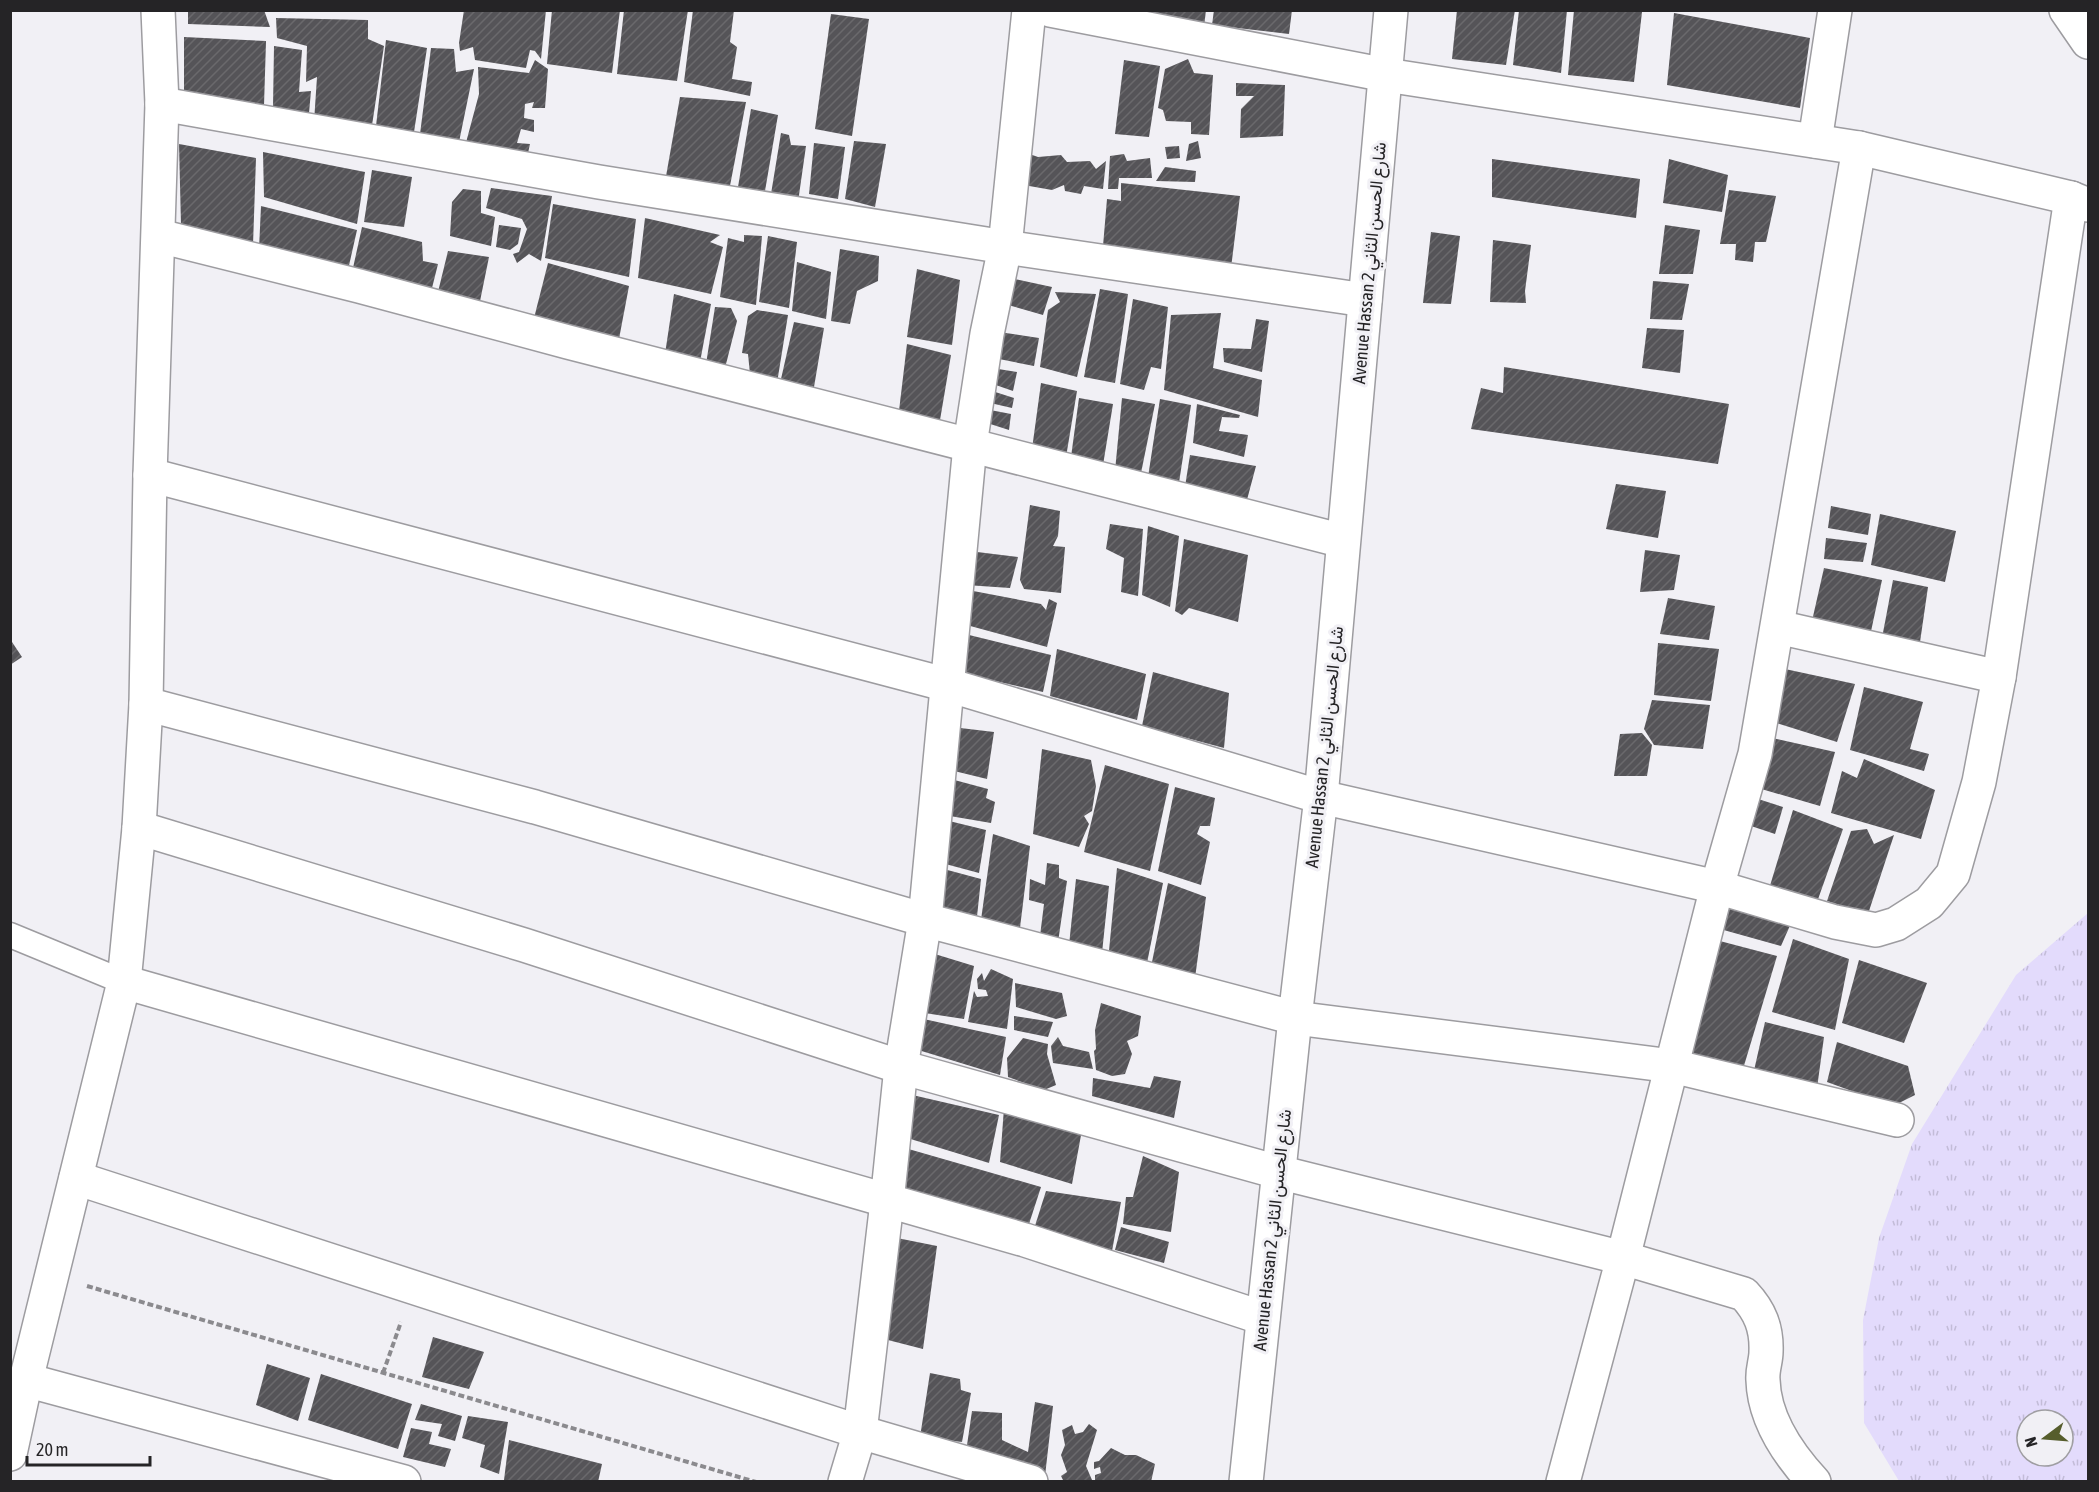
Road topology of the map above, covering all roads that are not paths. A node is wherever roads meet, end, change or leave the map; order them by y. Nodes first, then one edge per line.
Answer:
1 (158, 10) edge
2 (1029, 10) edge
3 (1050, 10) edge
4 (1391, 10) edge
5 (1836, 10) edge
6 (2066, 10) edge
7 (2088, 42) edge
8 (1386, 75) junction
9 (162, 104) junction
10 (1815, 141) junction
11 (1859, 148) junction
12 (2080, 202) edge
13 (159, 236) junction
14 (1005, 247) junction
15 (1365, 300) junction
16 (970, 445) junction
17 (150, 475) junction
18 (1344, 541) junction
19 (1778, 627) junction
20 (1999, 677) junction
21 (948, 685) junction
22 (146, 704) junction
23 (1321, 797) junction
24 (139, 828) junction
25 (1717, 887) junction
26 (925, 920) junction
27 (10, 935) edge
28 (124, 982) junction
29 (1295, 1018) junction
30 (1672, 1066) junction
31 (901, 1067) junction
32 (1897, 1120) dead end
33 (1278, 1172) junction
34 (76, 1178) junction
35 (888, 1202) junction
36 (1623, 1258) junction
37 (1263, 1318) junction
38 (26, 1380) junction
39 (860, 1432) junction
40 (10, 1454) edge
41 (404, 1482) edge
42 (845, 1482) edge
43 (1031, 1482) edge
44 (1246, 1482) edge
45 (1563, 1482) edge
46 (1814, 1482) edge

1 - 9 street
2 - 14 street
3 - 8 street
4 - 8 street, Avenue Hassan 2 شارع الحسن الثاني
5 - 10 street
6 - 7 street
8 - 10 street
8 - 15 street, Avenue Hassan 2 شارع الحسن الثاني
9 - 13 street
9 - 14 street
10 - 11 street
11 - 12 street
11 - 19 street
12 - 20 street
13 - 16 street
13 - 17 street
14 - 15 street
14 - 16 street
15 - 18 street, Avenue Hassan 2 شارع الحسن الثاني
16 - 18 street
16 - 21 street
17 - 21 street
17 - 22 street
18 - 23 street, Avenue Hassan 2 شارع الحسن الثاني
19 - 20 street
19 - 25 street
20 - 25 street
21 - 23 street
21 - 26 street
22 - 24 street
22 - 26 street
23 - 25 street
23 - 29 street, Avenue Hassan 2 شارع الحسن الثاني
24 - 28 street
24 - 31 street
25 - 30 street
26 - 29 street
26 - 31 street
27 - 28 lane
28 - 34 street
28 - 35 street
29 - 30 street
29 - 33 street, Avenue Hassan 2 شارع الحسن الثاني
30 - 32 street
30 - 36 street
31 - 33 street
31 - 35 street
33 - 36 street
33 - 37 street, Avenue Hassan 2 شارع الحسن الثاني
34 - 38 street
34 - 39 street
35 - 37 street
35 - 39 street
36 - 45 street
36 - 46 street
37 - 44 street, Avenue Hassan 2 شارع الحسن الثاني
38 - 40 street
38 - 41 street
39 - 42 street
39 - 43 street

